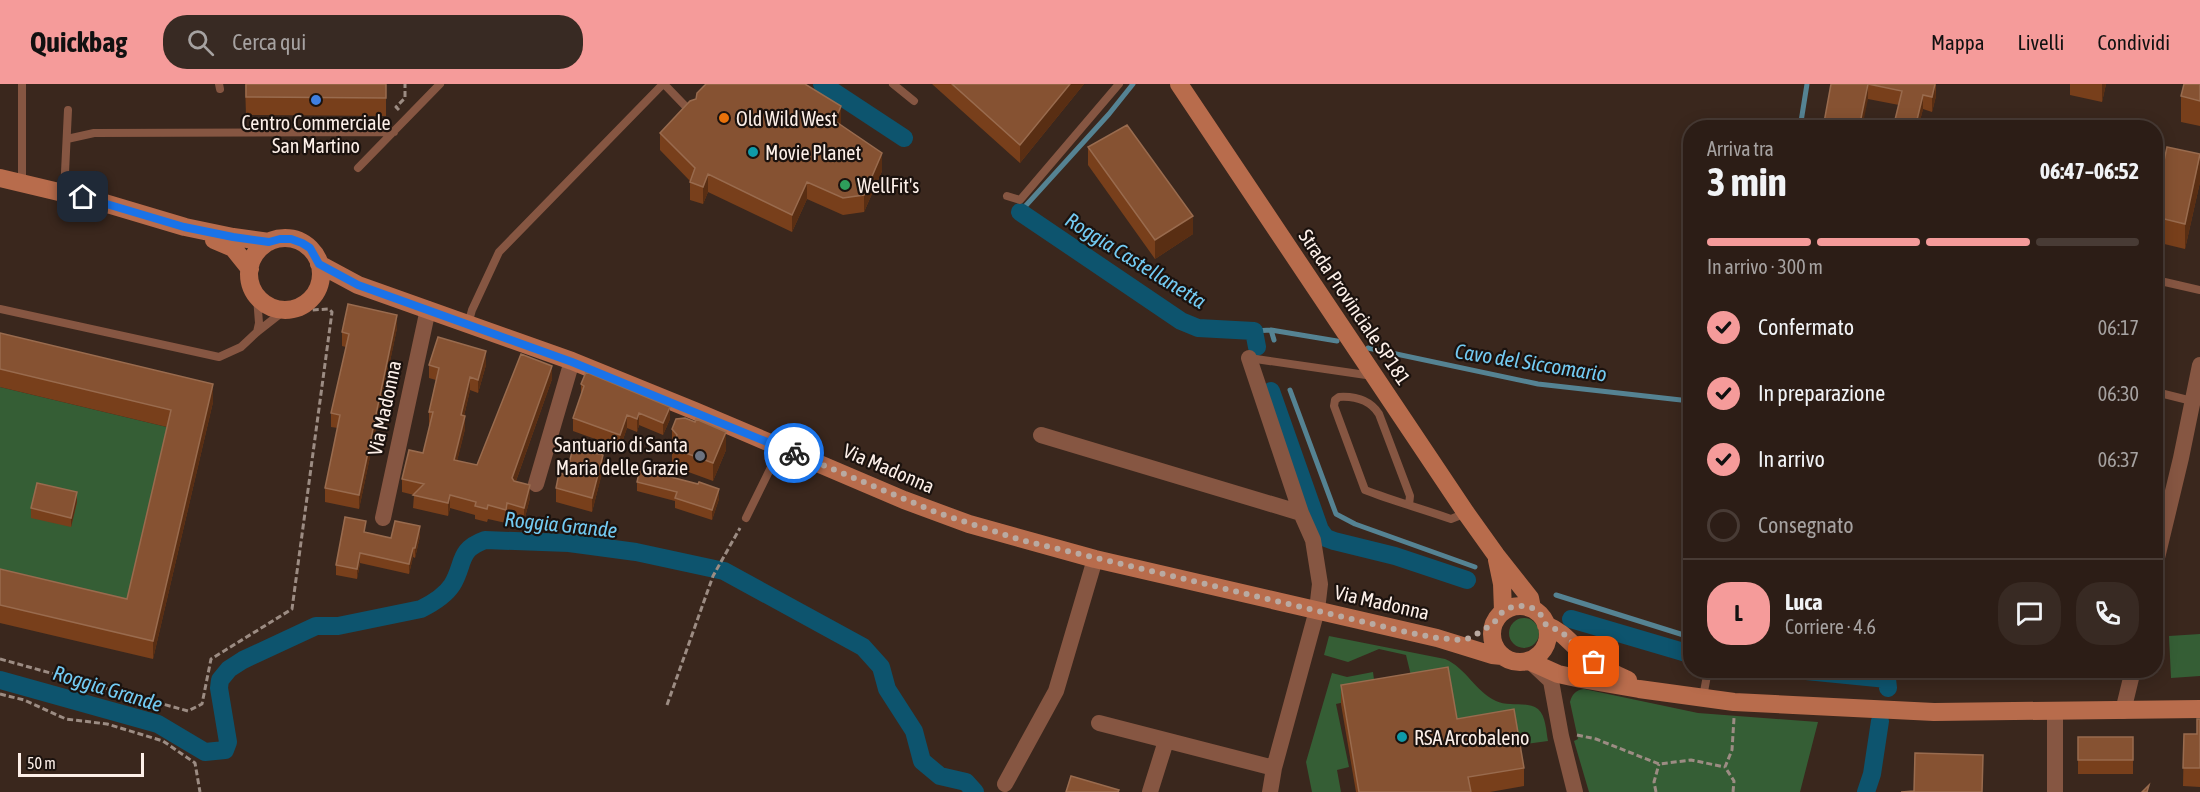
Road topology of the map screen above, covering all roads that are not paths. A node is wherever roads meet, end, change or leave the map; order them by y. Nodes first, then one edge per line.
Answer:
1 (22, 84) edge
2 (440, 84) edge
3 (663, 84) edge
4 (893, 84) edge
5 (1119, 84) edge
6 (1179, 84) edge
7 (914, 101) dead end
8 (69, 110) dead end
9 (691, 112) edge
10 (394, 132) junction
11 (67, 139) junction
12 (358, 168) dead end
13 (0, 178) edge
14 (22, 184) junction
15 (64, 193) junction
16 (1007, 196) dead end
17 (184, 227) junction
18 (269, 242) junction
19 (319, 264) junction
20 (250, 269) junction
21 (2163, 282) edge
22 (319, 285) junction
23 (358, 285) junction
24 (2200, 290) edge
25 (257, 297) junction
26 (293, 308) junction
27 (0, 309) edge
28 (428, 309) junction
29 (468, 324) junction
30 (257, 332) junction
31 (1248, 358) joint
32 (572, 362) junction
33 (2200, 364) edge
34 (1374, 376) junction
35 (2163, 394) edge
36 (2192, 401) junction
37 (1041, 435) dead end
38 (781, 447) junction
39 (536, 484) dead end
40 (1408, 505) junction
41 (1300, 513) junction
42 (1467, 513) junction
43 (383, 518) dead end
44 (746, 518) road end
45 (2163, 531) edge
46 (1496, 555) junction
47 (1095, 559) junction
48 (1532, 608) junction
49 (1317, 610) junction
50 (1498, 617) junction
51 (1546, 625) junction
52 (1437, 638) junction
53 (1502, 656) junction
54 (1529, 661) junction
55 (1707, 678) edge
56 (2131, 678) edge
57 (1579, 679) junction
58 (1662, 693) junction
59 (1703, 697) junction
60 (1555, 703) junction
61 (2200, 709) edge
62 (2055, 711) junction
63 (2123, 711) junction
64 (1099, 723) dead end
65 (1166, 741) junction
66 (1274, 768) junction
67 (1005, 784) dead end
68 (1272, 791) edge
69 (1150, 792) edge
70 (1575, 792) edge
71 (2055, 792) edge

1 - 14 lane
2 - 10 lane
3 - 9 lane
3 - 29 lane
4 - 7 lane
5 - 16 lane
6 - 34 street, Strada Provinciale SP181
8 - 11 lane
10 - 11 lane
10 - 12 lane
11 - 15 lane
13 - 14 street, Via Madonna
14 - 15 street, Via Madonna
15 - 17 street, Via Madonna
17 - 18 street, Via Madonna
17 - 20 street, Via Madonna
18 - 19 street, Via Madonna
18 - 20 street
19 - 22 street
19 - 23 street, Via Madonna
20 - 25 street, Via Madonna
21 - 24 lane
22 - 23 street, Via Madonna
22 - 26 street
23 - 28 street, Via Madonna
25 - 26 street
25 - 30 lane
26 - 30 lane
27 - 30 lane
28 - 29 street, Via Madonna
28 - 43 street, Via Madonna
29 - 32 street, Via Madonna
31 - 34 lane
31 - 41 street, Via Madonna
32 - 38 street, Via Madonna
32 - 39 street
33 - 36 street
34 - 42 street, Strada Provinciale SP181
35 - 36 lane
36 - 45 street
37 - 41 street
38 - 44 lane
38 - 47 street, Via Madonna
40 - 40 lane
40 - 42 lane
41 - 49 street, Via Madonna
42 - 46 street, Strada Provinciale SP181
46 - 48 street, Strada Provinciale SP181
46 - 50 street, Strada Provinciale SP181
47 - 49 street, Via Madonna
47 - 67 street
48 - 50 street
48 - 51 street
49 - 52 street, Via Madonna
49 - 66 street
50 - 52 street, Via Madonna
50 - 53 street
51 - 54 street
51 - 58 street
52 - 53 street, Via Madonna
53 - 54 street
54 - 57 street
54 - 60 street
55 - 59 lane
56 - 63 street
57 - 58 street
57 - 60 street
58 - 59 street
59 - 62 street
60 - 70 street
61 - 63 street
62 - 63 street
62 - 71 street
64 - 65 street
65 - 66 street
65 - 69 street
66 - 68 street

